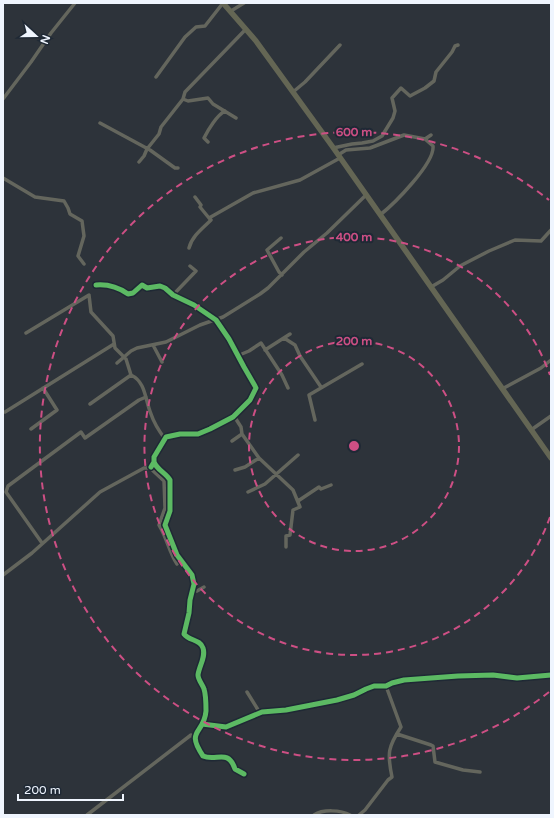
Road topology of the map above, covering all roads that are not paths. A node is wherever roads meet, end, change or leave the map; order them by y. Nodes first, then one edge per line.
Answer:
1 (75, 3) edge
2 (223, 3) edge
3 (244, 3) edge
4 (231, 11) junction
5 (246, 30) junction
6 (340, 45) dead end
7 (458, 45) dead end
8 (156, 77) dead end
9 (293, 92) junction
10 (3, 99) edge
11 (183, 99) junction
12 (225, 111) junction
13 (236, 118) dead end
14 (100, 123) dead end
15 (431, 135) dead end
16 (425, 139) junction
17 (208, 142) dead end
18 (333, 148) junction
19 (146, 149) junction
20 (339, 156) junction
21 (139, 162) dead end
22 (178, 168) dead end
23 (3, 178) edge
24 (366, 195) junction
25 (195, 197) dead end
26 (380, 215) junction
27 (209, 218) junction
28 (551, 230) edge
29 (281, 238) dead end
30 (190, 248) dead end
31 (84, 264) dead end
32 (190, 266) dead end
33 (282, 275) junction
34 (96, 284) dead end
35 (431, 287) junction
36 (173, 295) junction
37 (216, 320) junction
38 (26, 333) dead end
39 (290, 334) dead end
40 (284, 338) junction
41 (114, 344) junction
42 (153, 345) junction
43 (266, 350) junction
44 (237, 356) junction
45 (124, 358) junction
46 (551, 360) edge
47 (162, 362) dead end
48 (117, 363) dead end
49 (362, 364) dead end
50 (131, 375) junction
51 (321, 387) junction
52 (43, 388) junction
53 (288, 388) dead end
54 (502, 389) junction
55 (146, 397) junction
56 (90, 404) dead end
57 (5, 412) dead end
58 (234, 416) junction
59 (551, 416) edge
60 (315, 420) dead end
61 (31, 429) dead end
62 (531, 430) junction
63 (242, 434) junction
64 (165, 440) junction
65 (232, 441) dead end
66 (298, 454) dead end
67 (259, 458) junction
68 (551, 458) edge
69 (154, 462) junction
70 (150, 468) junction
71 (235, 470) dead end
72 (276, 474) junction
73 (332, 485) dead end
74 (248, 492) dead end
75 (298, 501) junction
76 (42, 543) junction
77 (286, 547) dead end
78 (178, 564) dead end
79 (3, 575) edge
80 (204, 587) dead end
81 (194, 591) junction
82 (551, 675) edge
83 (386, 686) junction
84 (247, 692) dead end
85 (260, 713) junction
86 (202, 724) junction
87 (396, 734) junction
88 (195, 738) junction
89 (480, 772) dead end
90 (244, 774) dead end
91 (87, 815) edge
92 (314, 815) edge
93 (350, 815) edge
94 (359, 815) edge

1 - 10 street
2 - 4 highway
2 - 8 street
3 - 4 street
4 - 5 highway
5 - 9 highway
5 - 11 street
6 - 9 street
7 - 18 street
9 - 18 highway
11 - 12 street
11 - 19 street
12 - 13 street
12 - 17 street
14 - 19 street
15 - 16 street
16 - 20 street
16 - 26 street
18 - 20 highway
19 - 21 street
19 - 22 street
20 - 24 highway
20 - 27 street
23 - 31 street
24 - 26 highway
24 - 33 street
25 - 27 street
26 - 35 highway
27 - 30 street
28 - 35 street
29 - 33 street
32 - 36 street
33 - 37 street
34 - 36 street
35 - 54 highway
36 - 37 street
37 - 42 street
37 - 44 street
38 - 41 street
39 - 40 street
40 - 43 street
40 - 51 street
41 - 45 street
41 - 52 street
42 - 45 street
42 - 47 street
43 - 44 street
43 - 53 street
44 - 58 street
45 - 48 street
45 - 50 street
46 - 54 street
49 - 51 street
50 - 55 street
50 - 56 street
51 - 60 street
52 - 57 street
52 - 61 street
54 - 62 highway
55 - 64 street
55 - 76 street
58 - 63 street
58 - 64 street
59 - 62 street
62 - 68 highway
63 - 65 street
63 - 67 street
64 - 69 street
66 - 72 street
67 - 71 street
67 - 72 street
69 - 70 street
69 - 81 street
70 - 76 street
70 - 78 street
72 - 74 street
72 - 75 street
73 - 75 street
75 - 77 street
76 - 79 street
80 - 81 street
81 - 86 street
82 - 83 street
83 - 85 street
83 - 87 street
84 - 85 street
85 - 86 street
86 - 88 street
87 - 89 street
87 - 94 street
88 - 90 street
88 - 91 street
92 - 93 street

